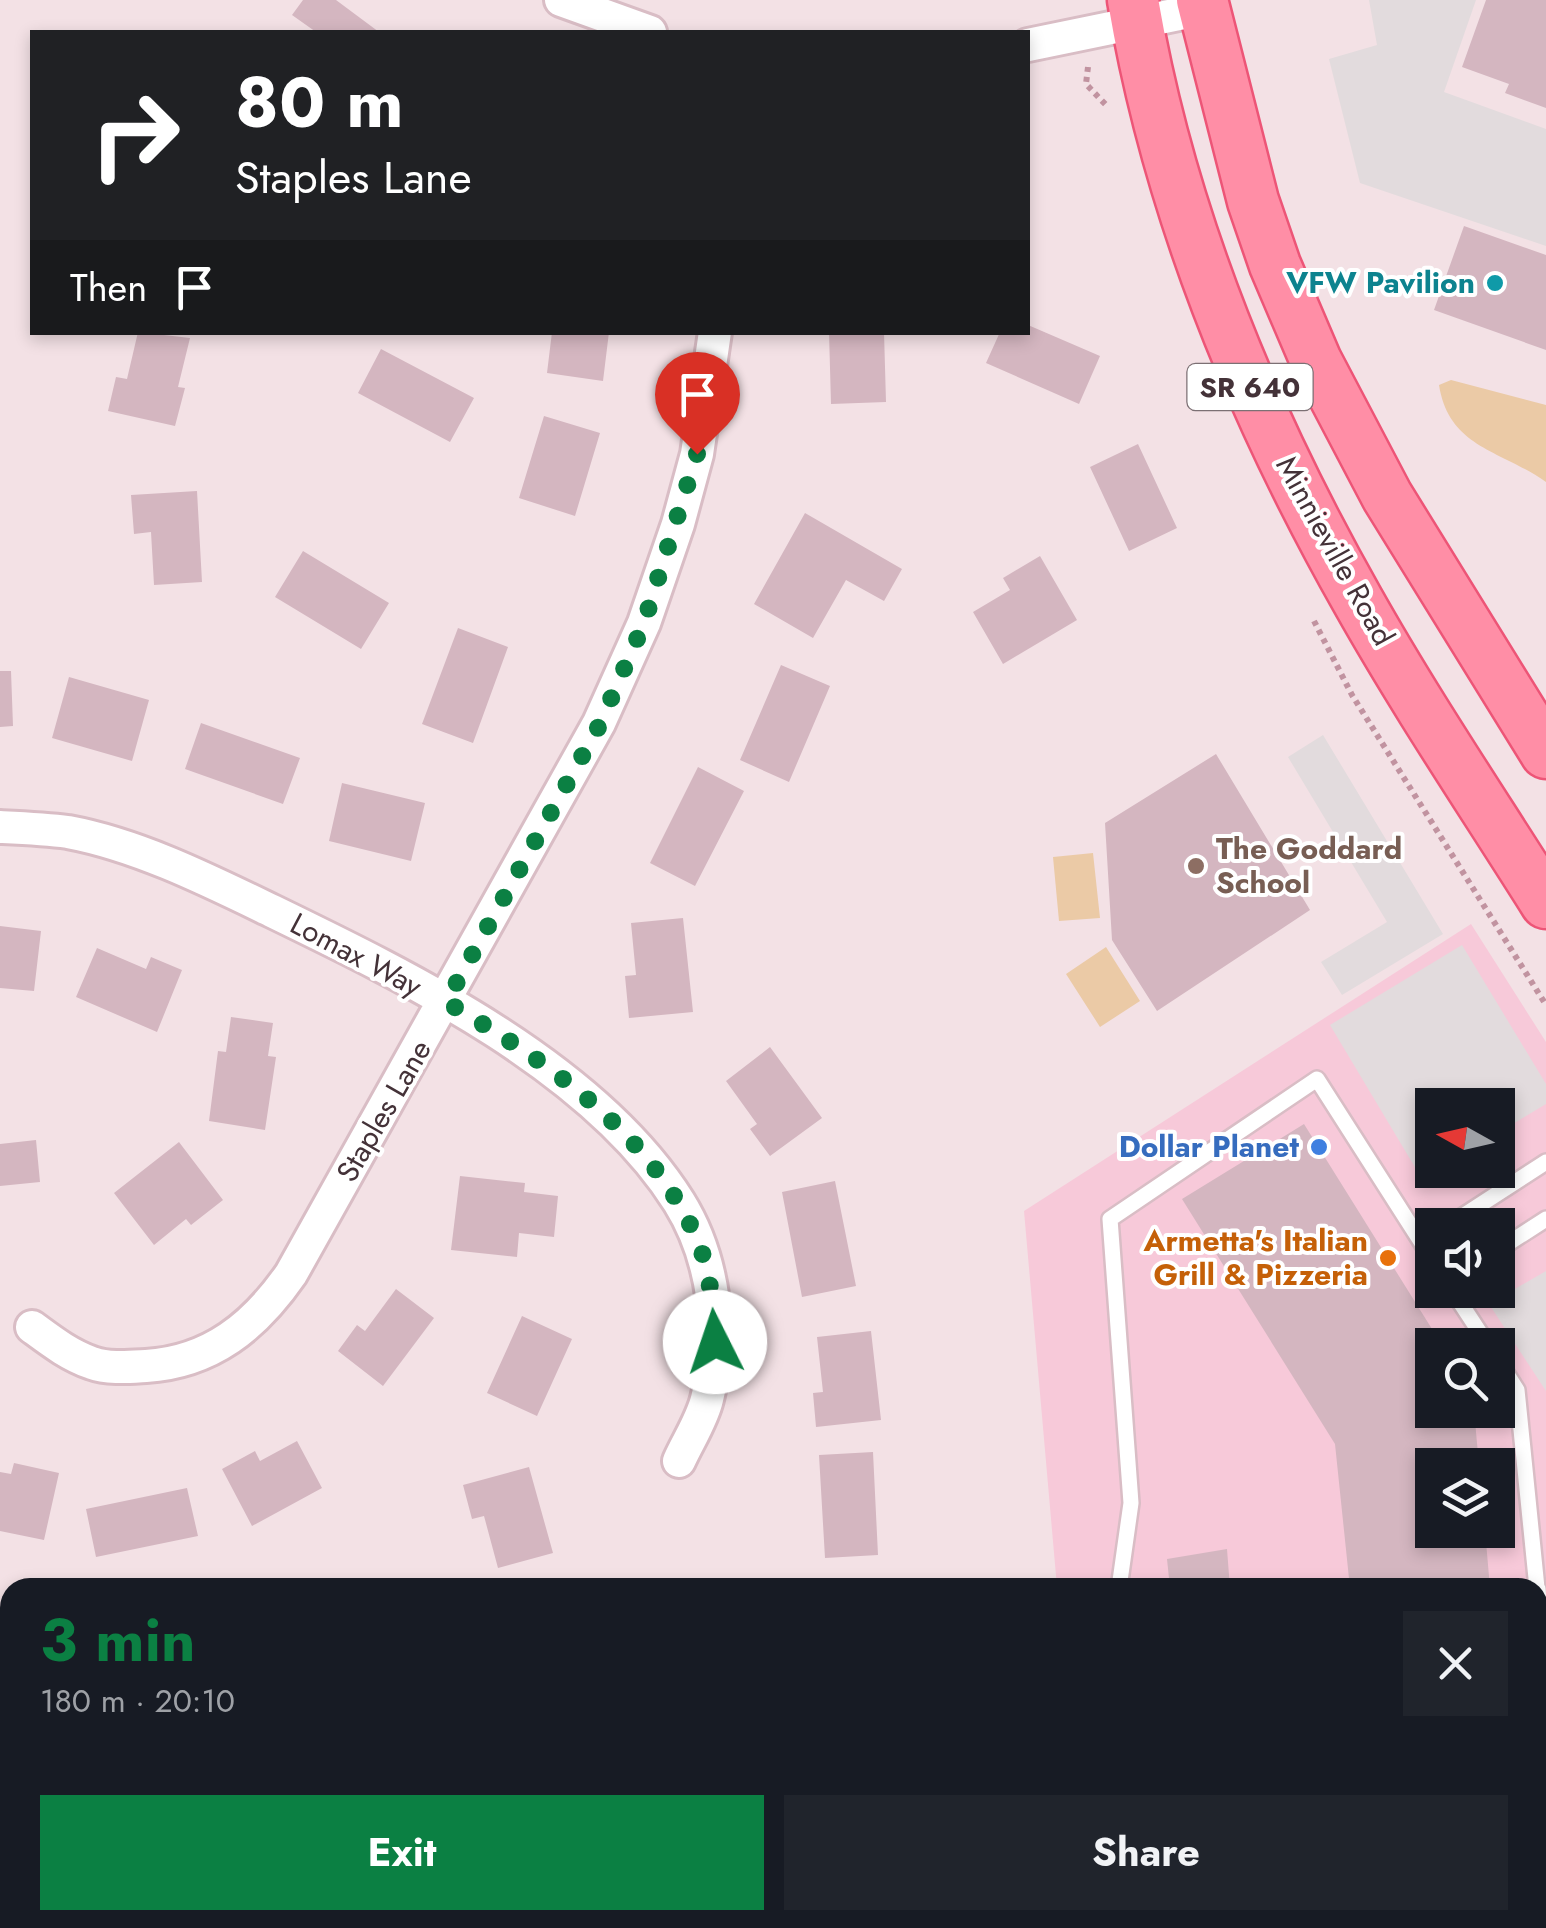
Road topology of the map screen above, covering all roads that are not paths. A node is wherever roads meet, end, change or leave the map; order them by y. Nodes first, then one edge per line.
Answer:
1 (561, 0) edge
2 (1203, 5) edge
3 (1135, 13) edge
4 (644, 30) edge
5 (1030, 44) edge
6 (714, 335) edge
7 (1546, 753) edge
8 (0, 826) edge
9 (1546, 903) edge
10 (446, 1002) junction
11 (1546, 1162) edge
12 (1475, 1208) edge
13 (1546, 1219) edge
14 (1415, 1222) edge
15 (1515, 1239) edge
16 (32, 1326) dead end
17 (1515, 1387) edge
18 (680, 1461) dead end
19 (1120, 1578) edge
20 (1537, 1578) edge

1 - 4 street
2 - 3 street
2 - 7 main road, SR 640
3 - 5 street
3 - 9 main road, Minnieville Road / SR 640
6 - 10 street, Staples Lane
8 - 10 street, Lomax Way
10 - 16 street, Staples Lane
10 - 18 street, Lomax Way
11 - 12 lane
13 - 15 lane
14 - 19 lane
17 - 20 lane

